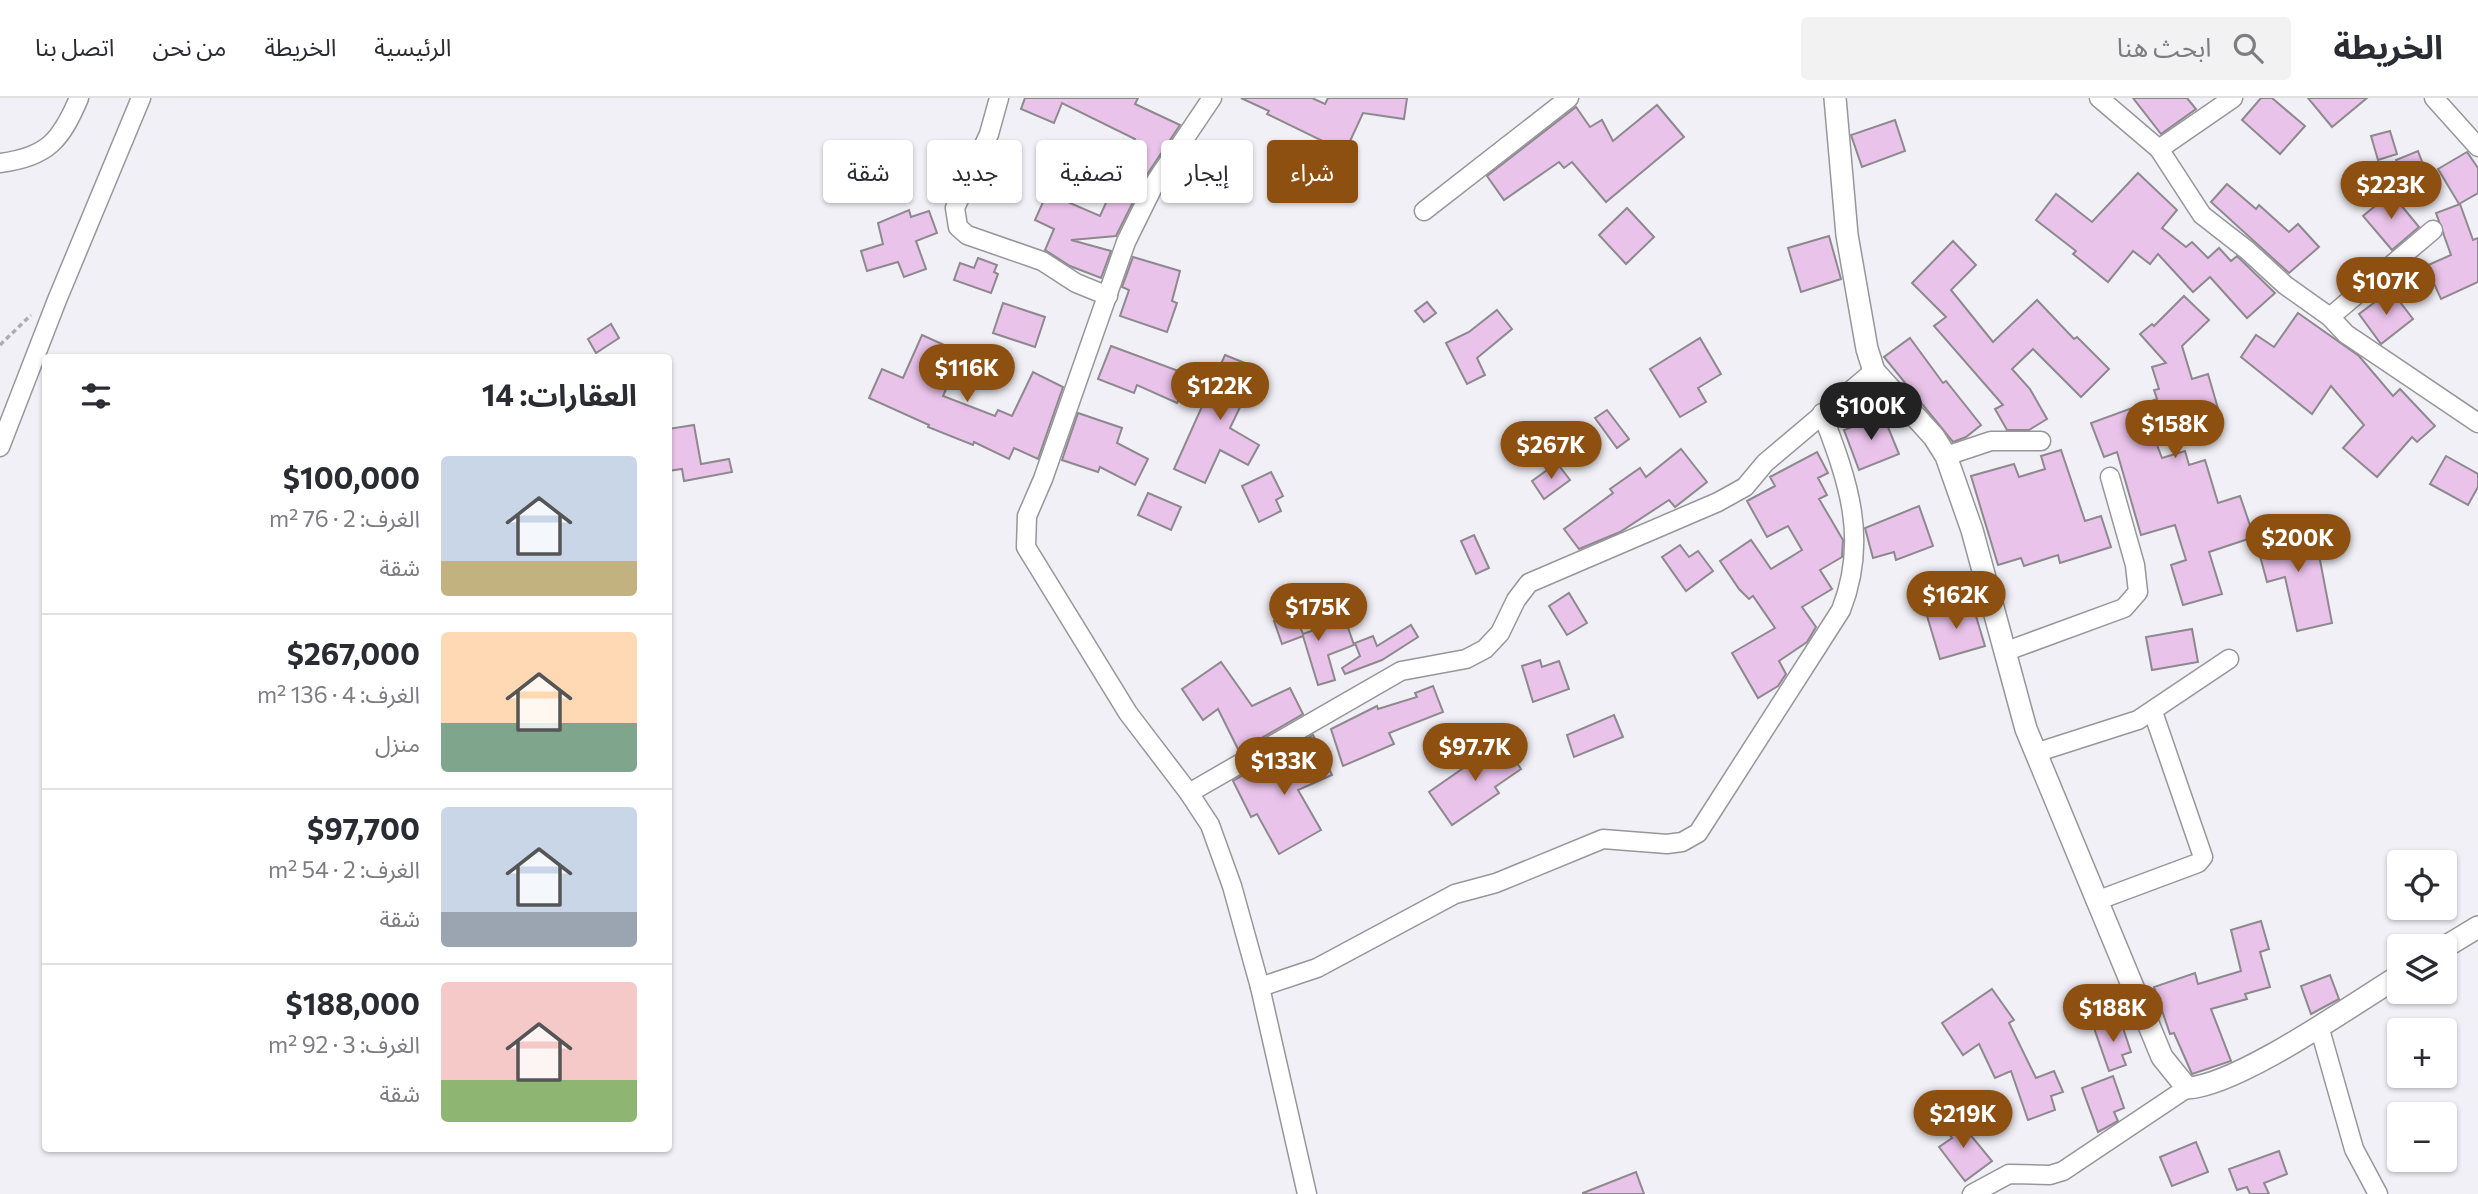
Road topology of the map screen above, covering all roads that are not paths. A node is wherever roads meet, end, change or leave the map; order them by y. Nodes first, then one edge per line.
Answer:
1 (79, 98) edge
2 (141, 98) edge
3 (999, 98) edge
4 (1212, 98) edge
5 (1569, 98) edge
6 (1835, 98) edge
7 (2099, 98) edge
8 (2233, 98) edge
9 (2434, 98) edge
10 (2478, 147) edge
11 (2159, 149) junction
12 (0, 163) edge
13 (1424, 211) dead end
14 (2433, 230) dead end
15 (1108, 296) junction
16 (2330, 317) junction
17 (1874, 371) junction
18 (1822, 413) junction
19 (2478, 423) edge
20 (2041, 441) dead end
21 (0, 447) edge
22 (1946, 456) junction
23 (2110, 477) dead end
24 (2004, 652) junction
25 (2229, 659) dead end
26 (2153, 712) junction
27 (2035, 753) junction
28 (1189, 793) junction
29 (2096, 901) junction
30 (2478, 927) edge
31 (2457, 940) edge
32 (2387, 984) edge
33 (1260, 986) junction
34 (2319, 1026) junction
35 (2187, 1088) junction
36 (1307, 1194) edge
37 (1972, 1194) edge
38 (2378, 1194) edge

1 - 12 street
2 - 21 street
3 - 15 street
4 - 15 street
5 - 13 street
6 - 17 street
7 - 11 street
8 - 11 street
9 - 10 street
11 - 16 street
14 - 16 street
15 - 28 street
16 - 19 street
17 - 18 street
17 - 22 street
18 - 28 street
18 - 33 street
20 - 22 street
22 - 24 street
23 - 24 street
24 - 27 street
25 - 26 street
26 - 27 street
26 - 29 street
27 - 29 street
28 - 33 street
29 - 35 street
30 - 31 street
32 - 34 street
33 - 36 street
34 - 35 street
34 - 38 street
35 - 37 street

